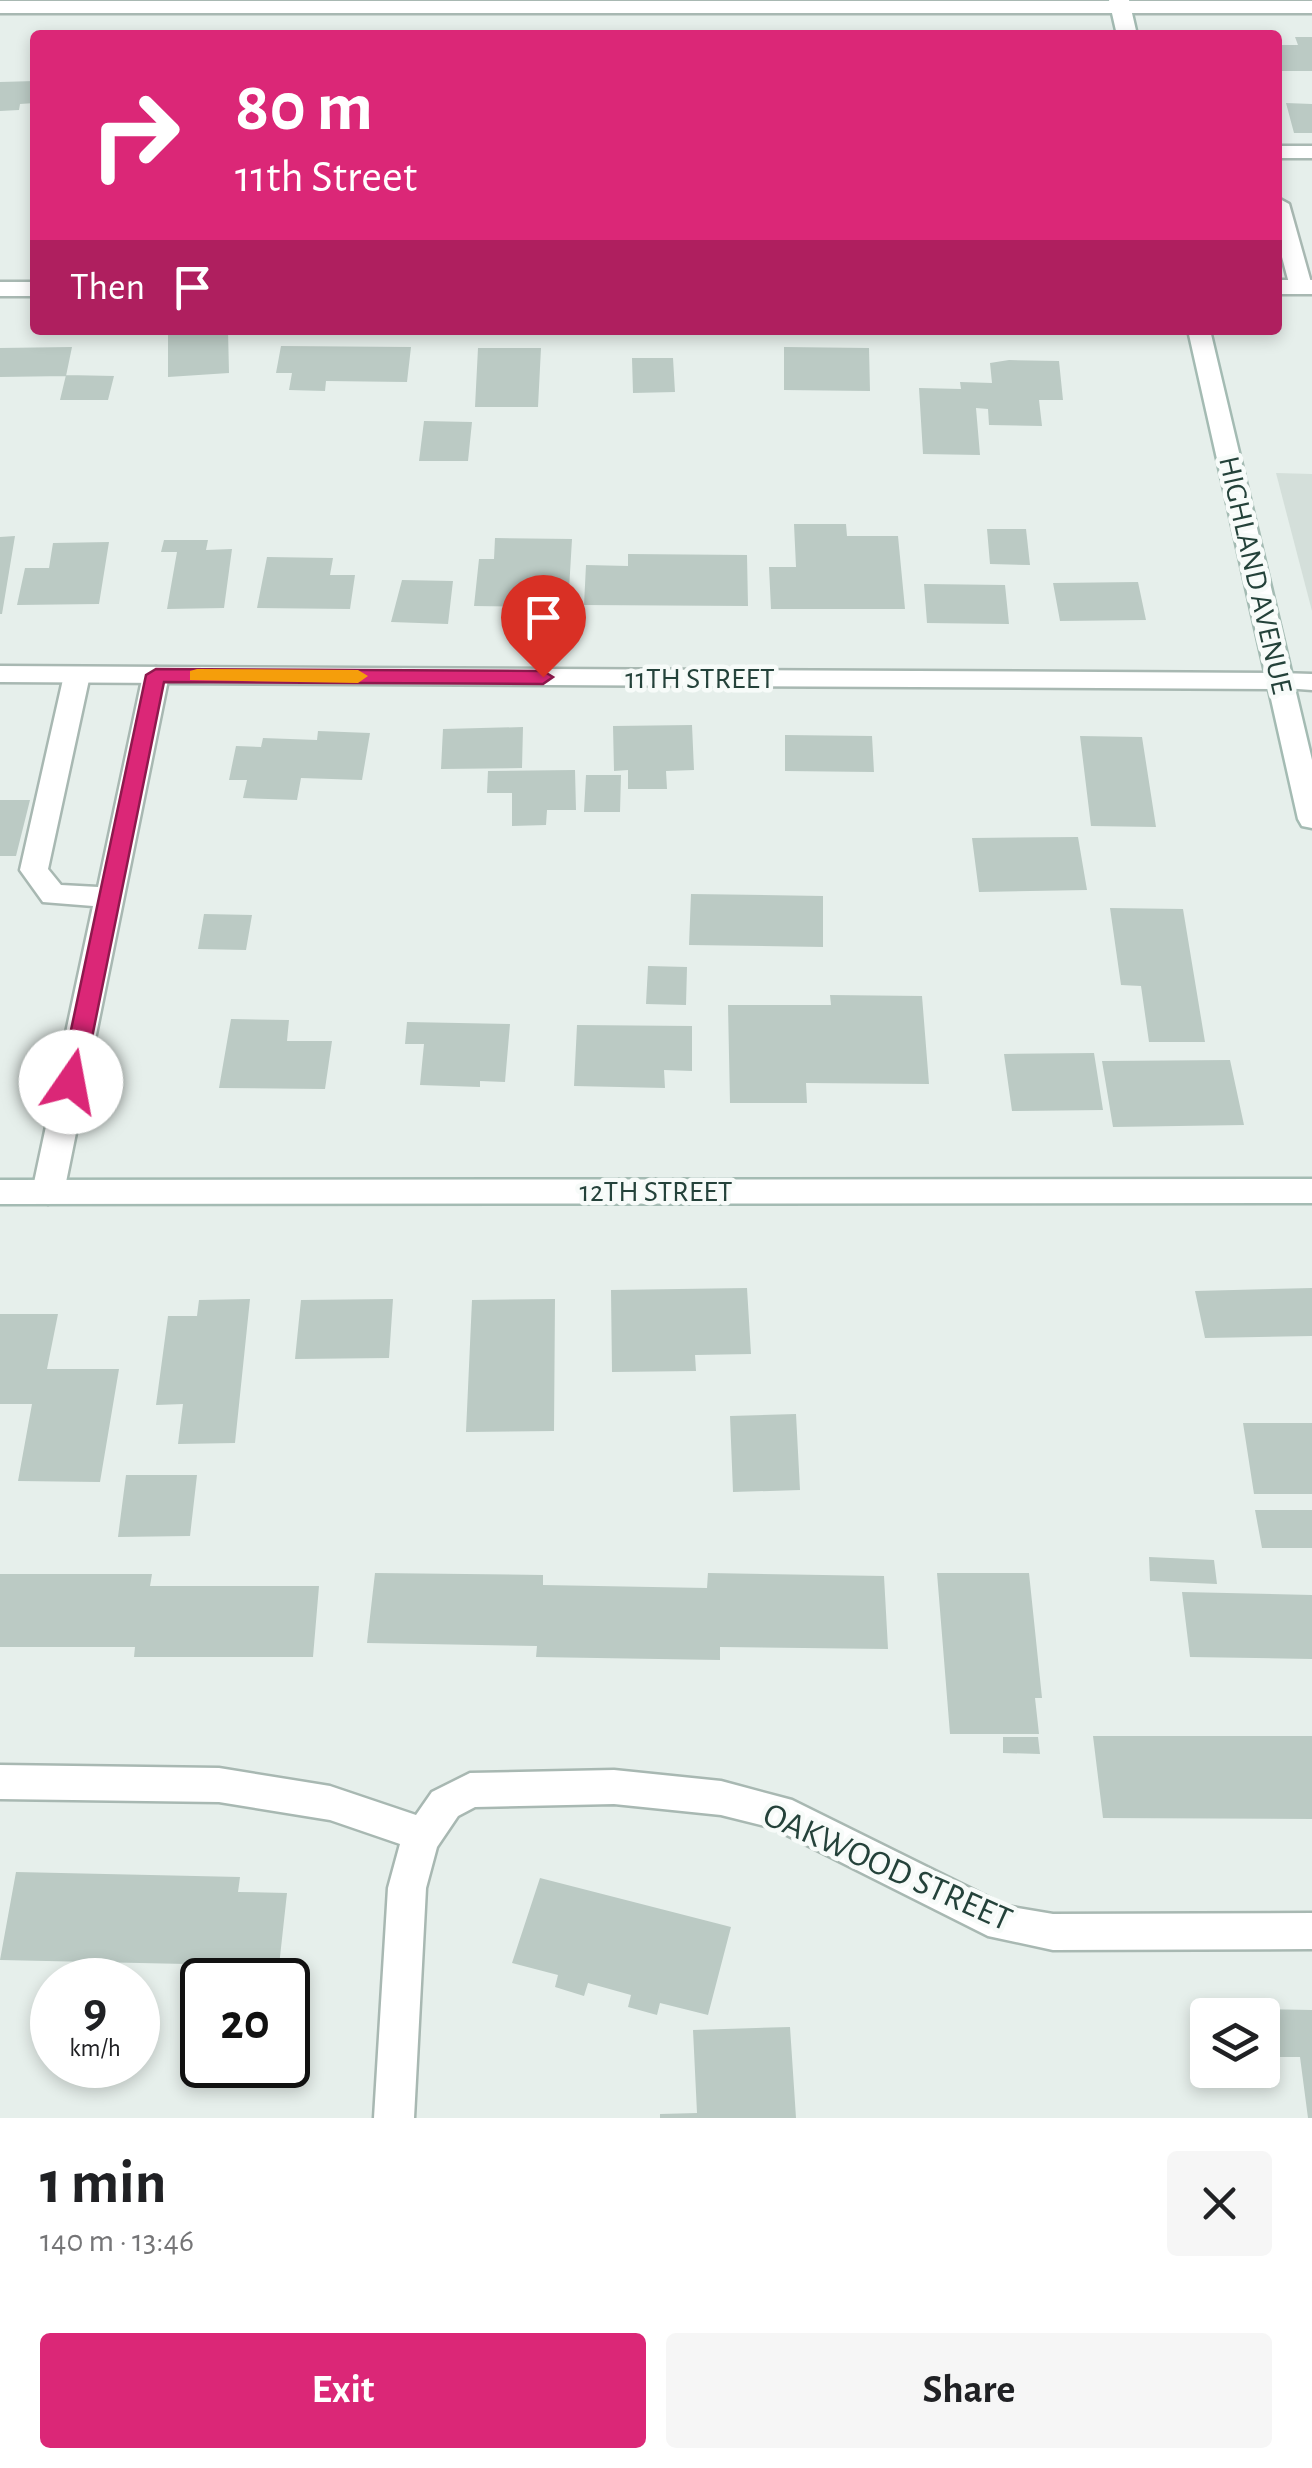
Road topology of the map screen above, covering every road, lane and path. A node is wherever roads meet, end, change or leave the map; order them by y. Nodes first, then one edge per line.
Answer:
1 (1120, 3) edge
2 (0, 7) edge
3 (1312, 7) edge
4 (1127, 30) edge
5 (1282, 152) edge
6 (1312, 152) edge
7 (1282, 221) edge
8 (1297, 287) edge
9 (0, 289) edge
10 (30, 289) edge
11 (1200, 335) edge
12 (0, 674) edge
13 (77, 674) junction
14 (156, 675) junction
15 (1280, 681) junction
16 (1312, 682) edge
17 (1312, 820) edge
18 (110, 897) junction
19 (1312, 1191) edge
20 (0, 1192) edge
21 (48, 1192) junction
22 (0, 1782) edge
23 (424, 1835) junction
24 (1312, 1932) edge
25 (394, 2118) edge

1 - 2 street
1 - 3 street
1 - 4 street
5 - 6 street
7 - 8 street
9 - 10 street
11 - 15 street, HIGHLAND AVENUE
12 - 13 street, 11TH STREET
13 - 14 street, 11TH STREET
13 - 18 street
14 - 15 street, 11TH STREET
14 - 18 street
15 - 16 street, 11TH STREET
15 - 17 street, HIGHLAND AVENUE
18 - 21 street
19 - 21 street, 12TH STREET
20 - 21 street, 12TH STREET
22 - 23 street
23 - 24 street, OAKWOOD STREET
23 - 25 street, OAKWOOD STREET

